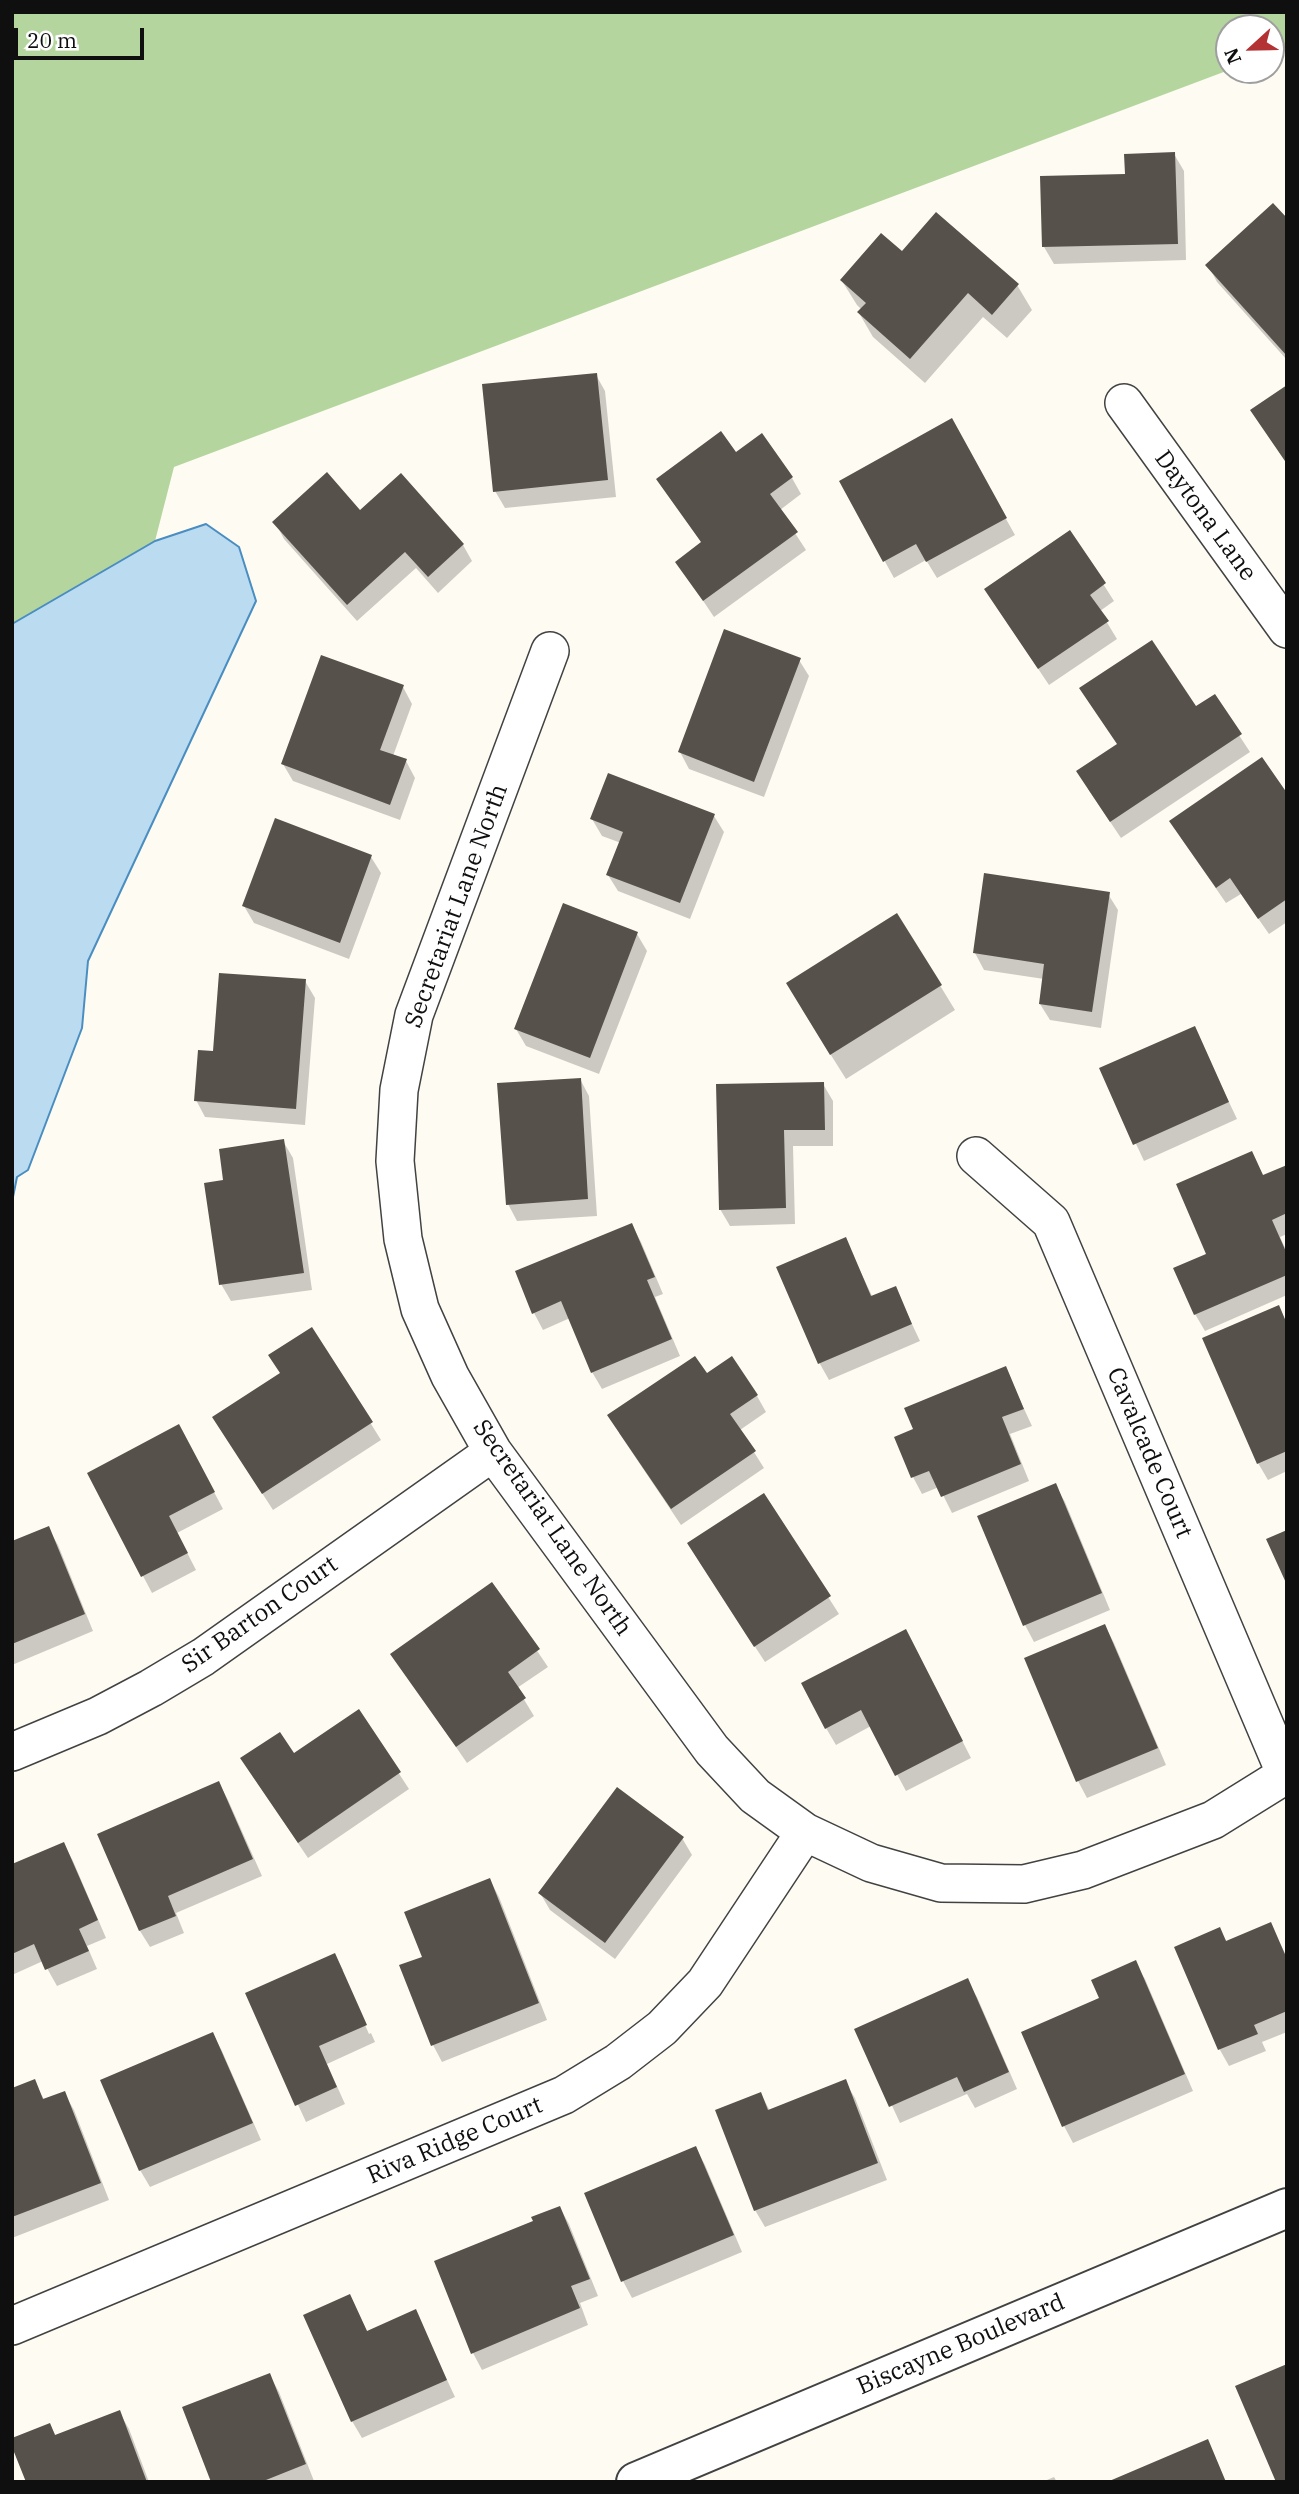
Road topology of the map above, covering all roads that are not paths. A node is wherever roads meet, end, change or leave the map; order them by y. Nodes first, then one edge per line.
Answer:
1 (1124, 403) dead end
2 (1287, 629) edge
3 (550, 652) dead end
4 (976, 1156) dead end
5 (493, 1452) junction
6 (12, 1752) edge
7 (1286, 1775) edge
8 (805, 1832) junction
9 (1287, 2208) edge
10 (12, 2326) edge
11 (636, 2482) edge

1 - 2 street, Daytona Lane
3 - 5 street, Secretariat Lane North
4 - 7 street, Cavalcade Court
5 - 6 street, Sir Barton Court
5 - 8 street, Secretariat Lane North
7 - 8 street, Secretariat Lane North
8 - 10 street, Riva Ridge Court
9 - 11 street, Biscayne Boulevard

